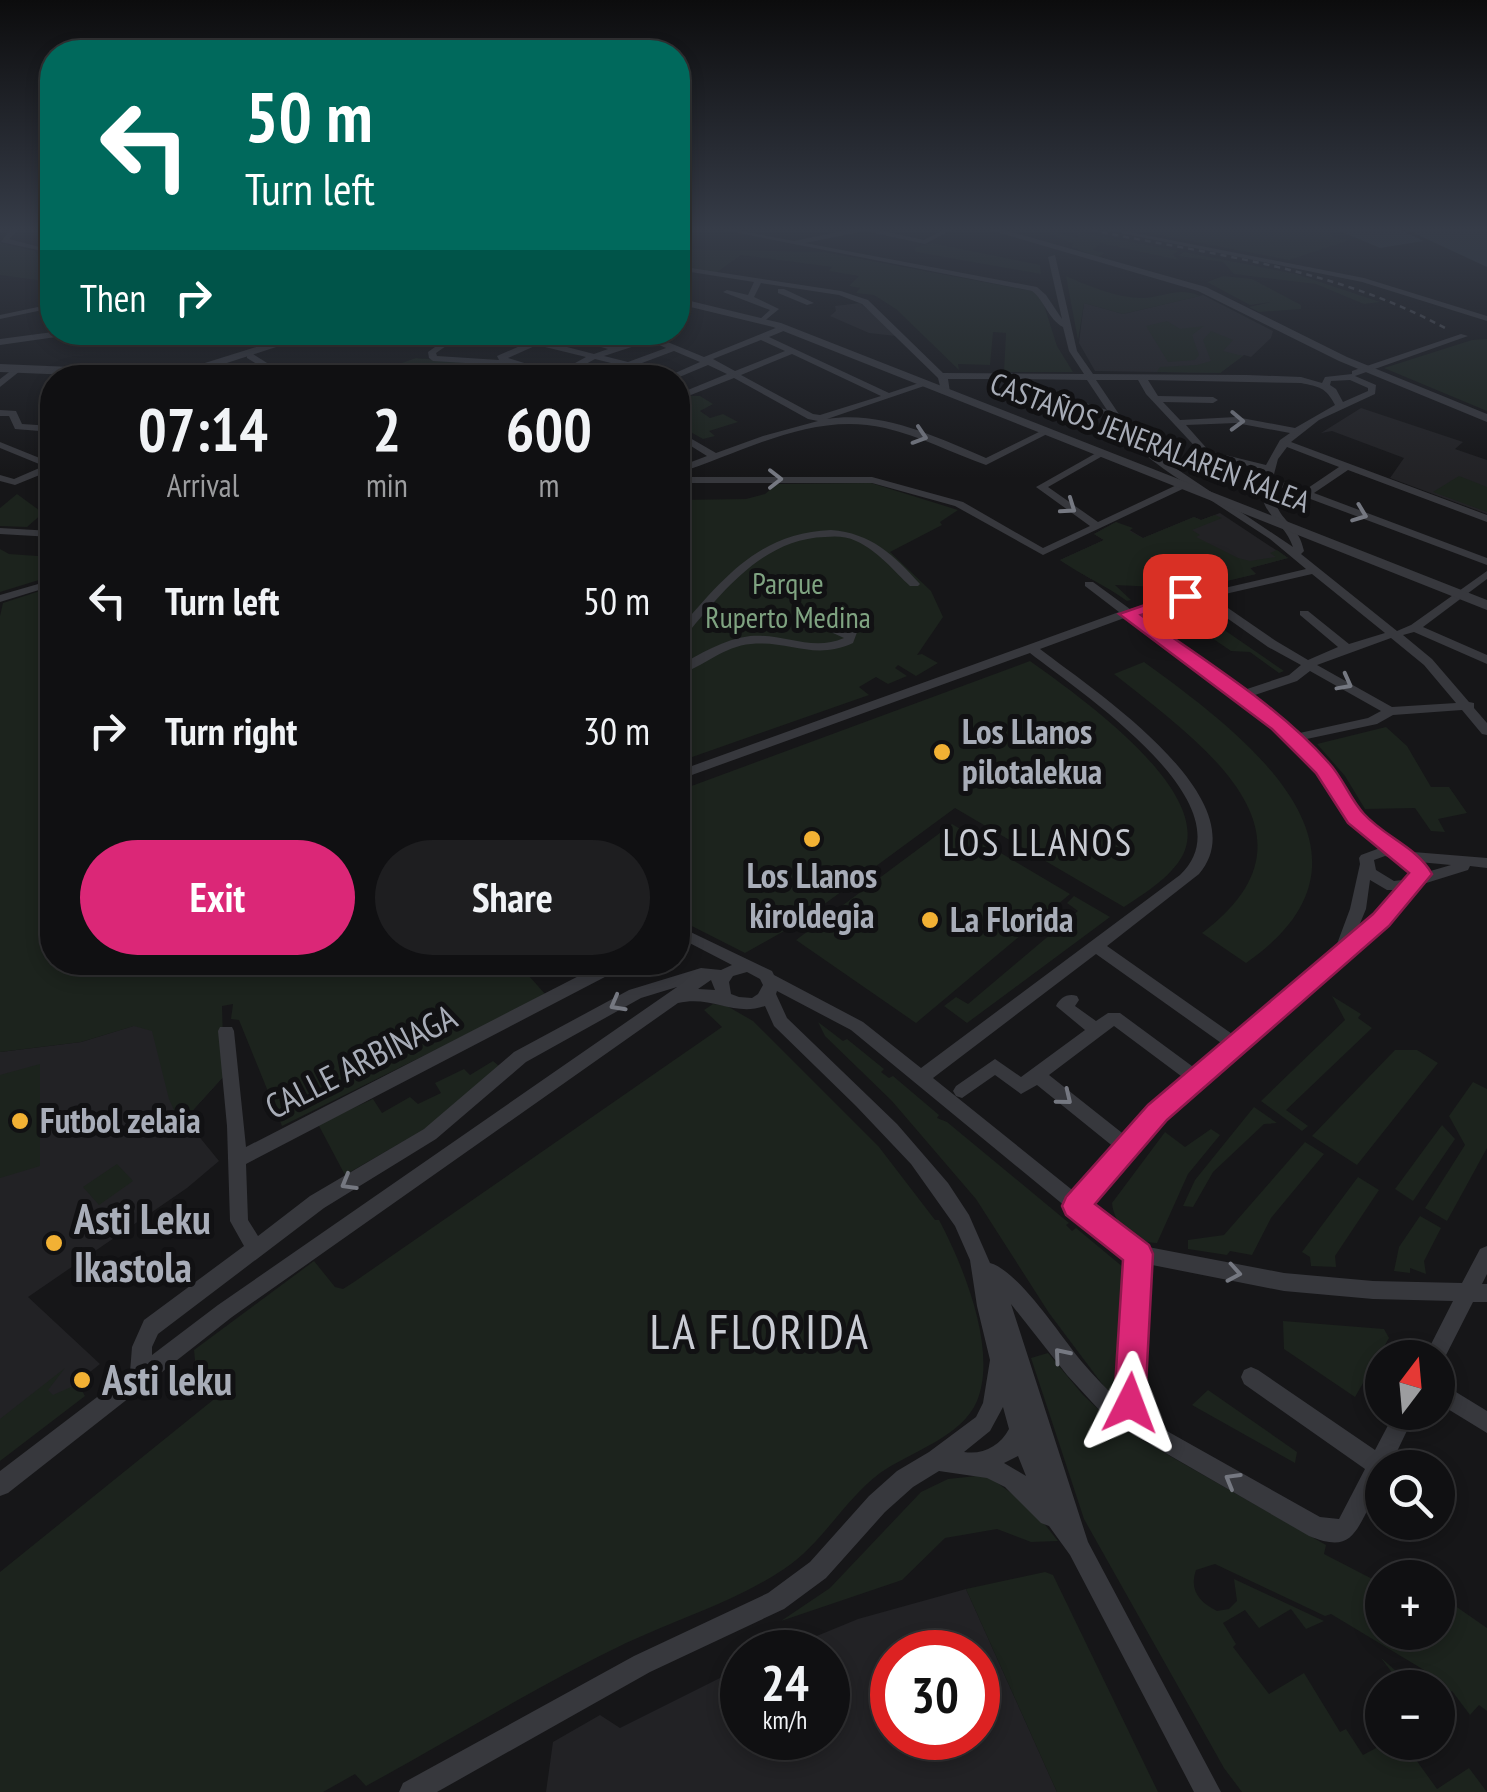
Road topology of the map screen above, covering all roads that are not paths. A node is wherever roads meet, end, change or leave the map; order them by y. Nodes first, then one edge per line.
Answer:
1 (32, 312) edge
2 (723, 312) edge
3 (772, 312) edge
4 (875, 312) edge
5 (1053, 312) edge
6 (1064, 312) edge
7 (1246, 312) edge
8 (0, 318) edge
9 (762, 321) junction
10 (1065, 324) junction
11 (784, 328) junction
12 (40, 336) edge
13 (1464, 336) dead end
14 (762, 337) junction
15 (0, 342) edge
16 (55, 345) edge
17 (281, 345) edge
18 (442, 345) edge
19 (529, 345) edge
20 (547, 345) edge
21 (603, 345) edge
22 (624, 345) edge
23 (672, 345) edge
24 (676, 347) junction
25 (615, 348) junction
26 (56, 351) dead end
27 (789, 352) junction
28 (250, 356) junction
29 (592, 357) junction
30 (1343, 359) junction
31 (708, 360) junction
32 (490, 362) junction
33 (625, 364) joint
34 (215, 365) edge
35 (265, 365) edge
36 (496, 365) edge
37 (503, 365) edge
38 (515, 365) edge
39 (580, 365) edge
40 (0, 368) edge
41 (690, 368) edge
42 (1372, 368) junction
43 (17, 369) junction
44 (40, 370) edge
45 (733, 373) junction
46 (940, 376) junction
47 (1002, 376) junction
48 (1088, 376) junction
49 (1141, 376) junction
50 (1345, 377) junction
51 (1394, 379) junction
52 (0, 384) edge
53 (925, 384) junction
54 (1373, 387) junction
55 (1329, 388) junction
56 (690, 392) edge
57 (945, 392) junction
58 (889, 396) junction
59 (1364, 396) junction
60 (1156, 399) junction
61 (1213, 400) dead end
62 (1340, 406) junction
63 (842, 412) junction
64 (0, 413) edge
65 (1112, 416) junction
66 (1487, 418) edge
67 (852, 419) junction
68 (815, 421) junction
69 (1178, 423) junction
70 (40, 429) edge
71 (1046, 432) junction
72 (1296, 432) junction
73 (690, 441) edge
74 (1283, 442) junction
75 (3, 448) edge
76 (1147, 452) junction
77 (711, 454) junction
78 (1101, 454) junction
79 (690, 459) edge
80 (40, 462) edge
81 (1127, 464) junction
82 (1347, 466) junction
83 (690, 468) edge
84 (40, 471) edge
85 (1270, 475) junction
86 (690, 477) edge
87 (0, 478) edge
88 (1184, 485) junction
89 (1306, 494) junction
90 (1220, 500) junction
91 (1268, 500) junction
92 (1247, 511) junction
93 (1487, 520) edge
94 (1097, 526) junction
95 (0, 531) edge
96 (40, 533) edge
97 (1275, 536) junction
98 (1296, 540) junction
99 (1487, 562) edge
100 (1314, 570) junction
101 (1487, 574) edge
102 (914, 584) dead end
103 (1089, 584) dead end
104 (40, 586) edge
105 (1458, 594) junction
106 (1202, 596) junction
107 (0, 599) edge
108 (1487, 605) edge
109 (1304, 613) dead end
110 (1128, 614) junction
111 (690, 624) edge
112 (1403, 631) junction
113 (850, 636) dead end
114 (1031, 648) junction
115 (1347, 648) junction
116 (690, 658) edge
117 (700, 660) junction
118 (1487, 660) edge
119 (690, 665) edge
120 (1311, 665) junction
121 (1242, 695) junction
122 (1468, 706) junction
123 (1390, 710) junction
124 (1487, 713) edge
125 (1487, 731) edge
126 (1294, 738) junction
127 (690, 772) edge
128 (1355, 818) junction
129 (1398, 853) junction
130 (1366, 863) junction
131 (1479, 864) edge
132 (1418, 882) junction
133 (690, 938) edge
134 (1095, 945) junction
135 (708, 946) junction
136 (1340, 954) junction
137 (746, 967) junction
138 (720, 974) junction
139 (595, 975) edge
140 (769, 989) junction
141 (678, 997) junction
142 (724, 997) junction
143 (1071, 1000) dead end
144 (748, 1005) junction
145 (780, 1022) junction
146 (1096, 1030) junction
147 (226, 1031) dead end
148 (1236, 1045) junction
149 (1036, 1075) junction
150 (921, 1077) junction
151 (1197, 1078) junction
152 (962, 1091) dead end
153 (1128, 1148) junction
154 (236, 1161) junction
155 (1076, 1206) junction
156 (255, 1248) junction
157 (1138, 1254) junction
158 (1487, 1255) edge
159 (985, 1264) junction
160 (1477, 1294) edge
161 (1446, 1340) edge
162 (1000, 1360) junction
163 (1022, 1368) junction
164 (140, 1377) junction
165 (1251, 1377) dead end
166 (1455, 1402) edge
167 (1131, 1422) junction
168 (1487, 1423) edge
169 (983, 1424) junction
170 (1020, 1432) junction
171 (1365, 1455) edge
172 (937, 1460) junction
173 (982, 1463) junction
174 (1056, 1470) junction
175 (0, 1486) edge
176 (1365, 1492) edge
177 (1070, 1540) junction
178 (1204, 1789) edge
179 (412, 1792) edge

1 - 8 street
2 - 9 street, CASTAÑOS JENERALAREN KALEA
3 - 9 street
4 - 46 street
5 - 10 street
6 - 10 street
7 - 30 street
9 - 11 street, CASTAÑOS JENERALAREN KALEA
10 - 48 street
11 - 14 street
11 - 53 street, CASTAÑOS JENERALAREN KALEA
12 - 15 street
13 - 42 street
14 - 27 street
14 - 31 street
16 - 26 street
17 - 28 street
18 - 32 street
19 - 38 street
20 - 29 street
21 - 25 street
22 - 25 street
23 - 24 street
24 - 31 street
24 - 33 street
25 - 29 street
27 - 45 street
27 - 58 street
28 - 34 street
28 - 35 street
29 - 33 street
29 - 39 street
30 - 42 street
30 - 50 street
31 - 41 street
31 - 45 street
32 - 36 street
32 - 37 street
40 - 43 street
42 - 50 street
42 - 51 street
43 - 44 street
43 - 52 street
45 - 56 street
45 - 68 street
46 - 47 street
46 - 57 street
47 - 48 street
47 - 65 street
48 - 49 street
48 - 65 street
49 - 55 street
49 - 60 street
50 - 54 street
50 - 55 street
51 - 54 street
51 - 66 street
53 - 57 street, CASTAÑOS JENERALAREN KALEA
53 - 58 street
54 - 59 street
55 - 59 street
55 - 62 street
57 - 71 street, CASTAÑOS JENERALAREN KALEA
58 - 63 street
59 - 62 street
60 - 61 street
60 - 69 street
62 - 72 street
63 - 67 street
63 - 68 street
64 - 70 street
65 - 76 street
67 - 68 street
67 -> 71 street
68 - 77 street
69 -> 72 street
69 - 85 street
71 - 78 street, CASTAÑOS JENERALAREN KALEA
72 - 74 street
73 - 77 street
74 - 82 street
74 - 85 street
75 - 80 street
76 - 81 street
76 - 90 street
77 - 79 street
77 - 83 street
78 - 81 street, CASTAÑOS JENERALAREN KALEA
78 -> 94 street
81 - 88 street, CASTAÑOS JENERALAREN KALEA
82 - 89 street
82 - 93 street
84 - 87 street
85 - 89 street
85 - 91 street
86 -> 94 street
88 - 90 street, CASTAÑOS JENERALAREN KALEA
88 - 94 street
89 -> 99 street
90 - 91 street
90 - 92 street, CASTAÑOS JENERALAREN KALEA
90 - 97 street
91 - 98 street
92 - 97 street
92 - 98 street, CASTAÑOS JENERALAREN KALEA
95 - 96 street
97 - 98 street
97 - 100 street
98 - 105 street, CASTAÑOS JENERALAREN KALEA
98 - 112 street
100 - 106 street
100 - 112 street
101 - 105 street
102 - 111 street
103 - 110 street
104 - 107 street
105 - 108 street, CASTAÑOS JENERALAREN KALEA
105 - 112 street
106 - 110 street
106 - 120 street
109 - 115 street
110 - 114 street
110 - 121 street
112 - 115 street
112 - 118 street
112 - 122 street
112 - 124 street
113 - 117 street
114 - 127 street
114 - 134 street
115 - 120 street
116 - 117 street
117 - 119 street
120 - 121 street
120 -> 123 street
121 - 126 street
122 - 123 street
122 - 125 street
123 - 126 street
126 - 128 street
128 - 129 street
128 - 130 street
129 - 130 street
129 - 131 street
129 - 132 street
130 - 132 street
130 - 136 street
131 - 132 street
132 - 136 street
133 - 135 street
134 - 148 street
134 - 150 street
135 - 137 street
135 - 138 street
136 - 148 street
137 - 138 street
137 - 140 street
138 - 141 street
138 - 142 street
138 -> 156 street
139 - 154 street, CALLE ARBINAGA
140 - 144 street
140 - 145 street
140 - 150 street
141 - 142 street
141 - 164 street
142 - 144 street
143 - 146 street
144 - 145 street
145 - 159 street
146 - 149 street
146 - 151 street
147 - 154 street
148 - 151 street
149 - 152 street
149 -> 153 street
150 - 155 street
151 - 153 street
153 - 155 street
154 - 156 street
155 - 157 street
156 - 164 street
157 -> 160 street
157 - 167 street
158 - 160 street
159 - 162 street
159 - 163 street
167 -> 159 street
160 - 161 street
162 - 169 street
162 - 170 street
163 - 170 street
163 - 174 street
164 - 175 street
165 - 171 street
166 - 168 street
176 -> 167 street
169 - 170 street
169 - 172 street
170 - 173 street
170 - 174 street
170 - 177 street
172 - 173 street
172 - 179 street
173 - 177 street
174 - 177 street
177 - 178 street

